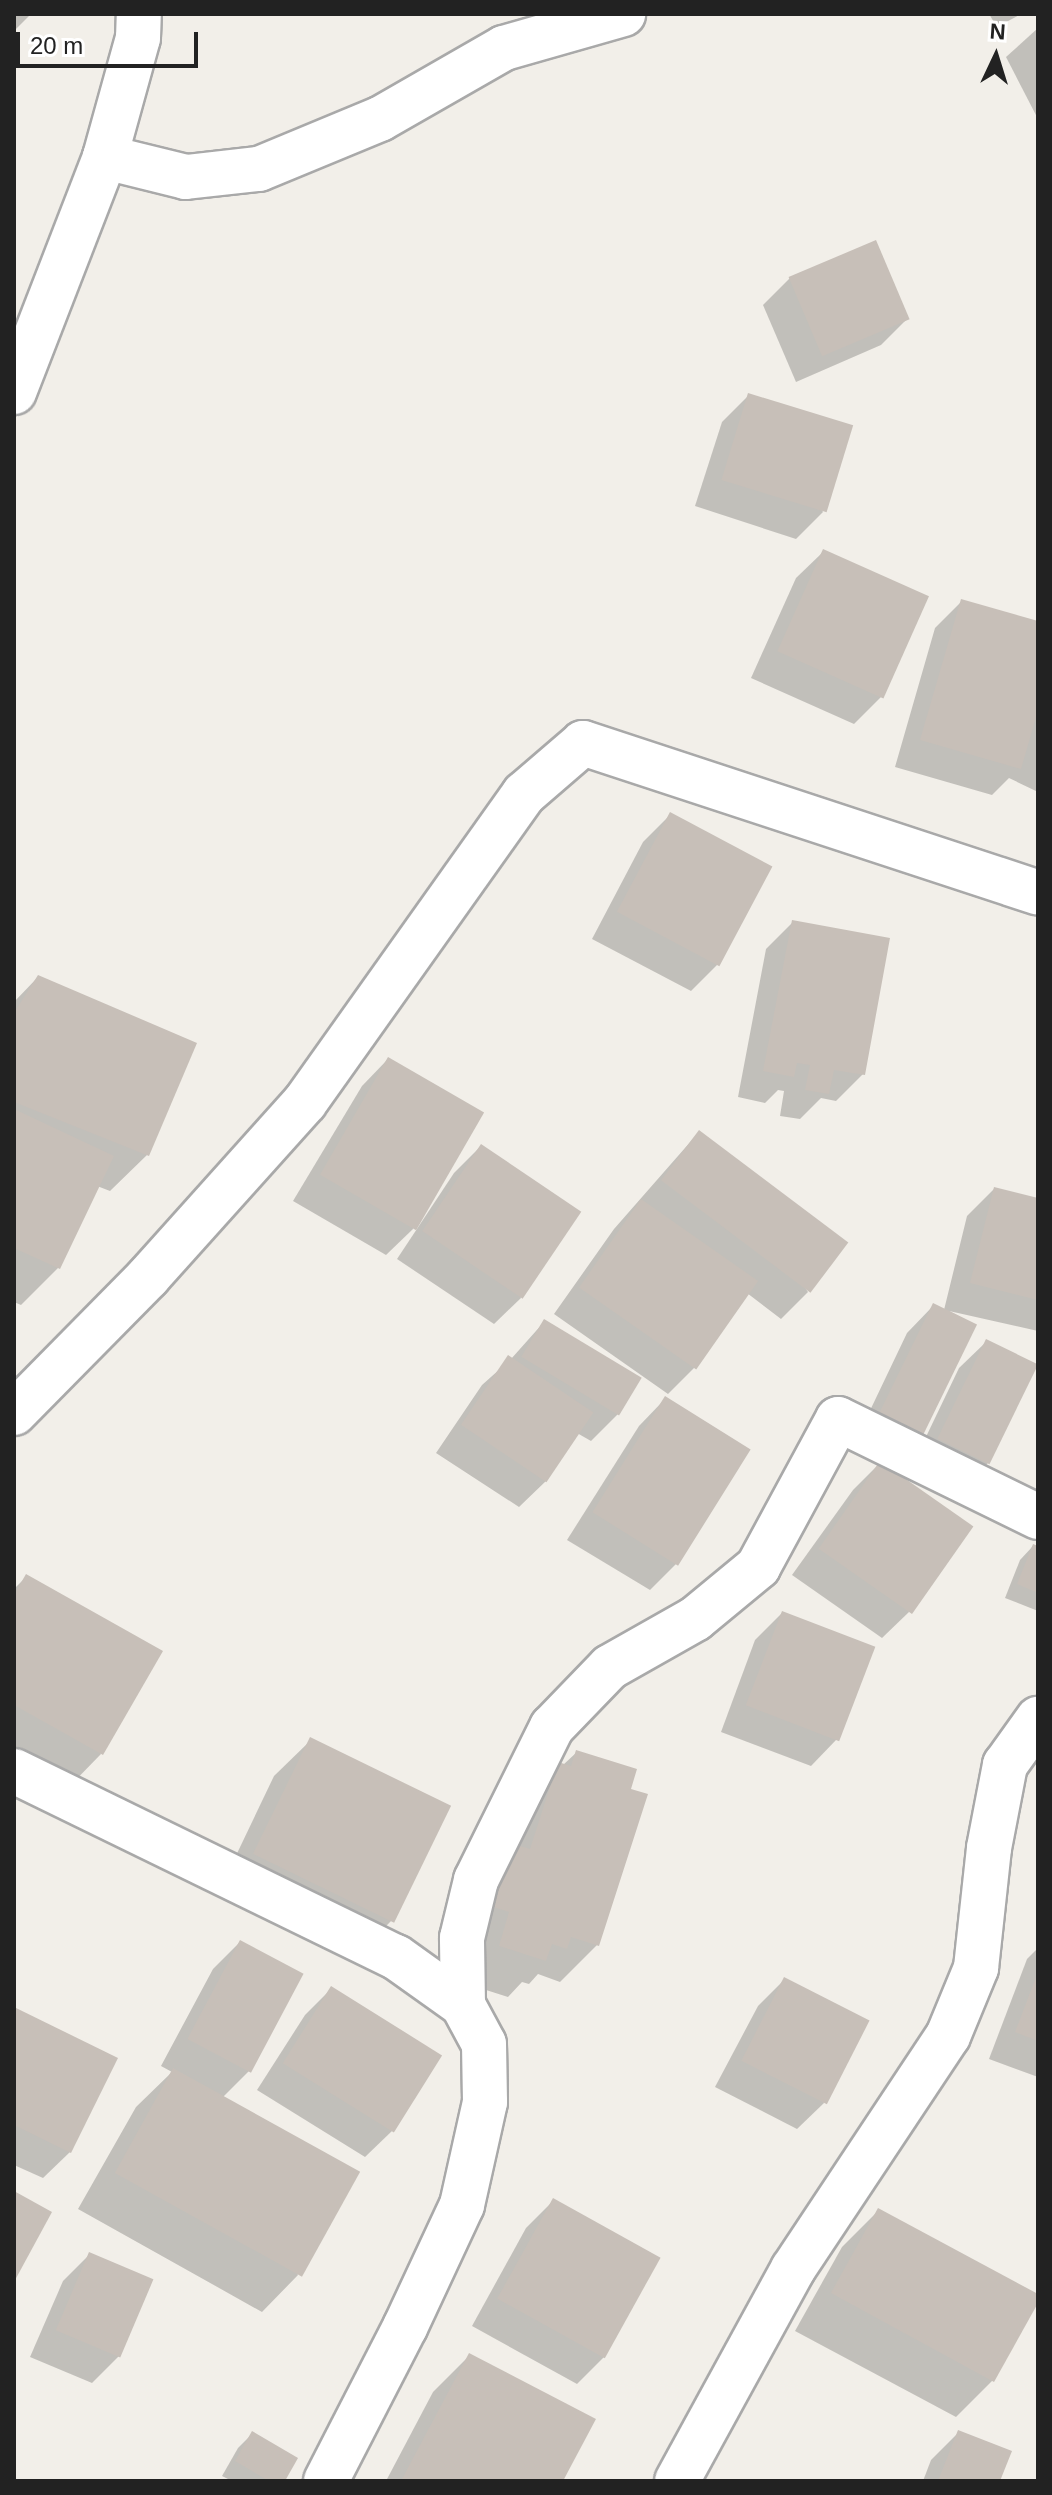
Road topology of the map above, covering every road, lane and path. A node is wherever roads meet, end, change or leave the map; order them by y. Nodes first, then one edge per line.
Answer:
1 (139, 14) edge
2 (623, 14) edge
3 (105, 157) junction
4 (14, 392) edge
5 (1038, 893) edge
6 (14, 1413) edge
7 (1038, 1517) edge
8 (1038, 1719) edge
9 (14, 1771) edge
10 (463, 2005) junction
11 (326, 2481) edge
12 (677, 2481) edge

1 - 3 street
2 - 3 street
3 - 4 street
5 - 6 street
7 - 10 street
8 - 12 street
9 - 10 street
10 - 11 street

